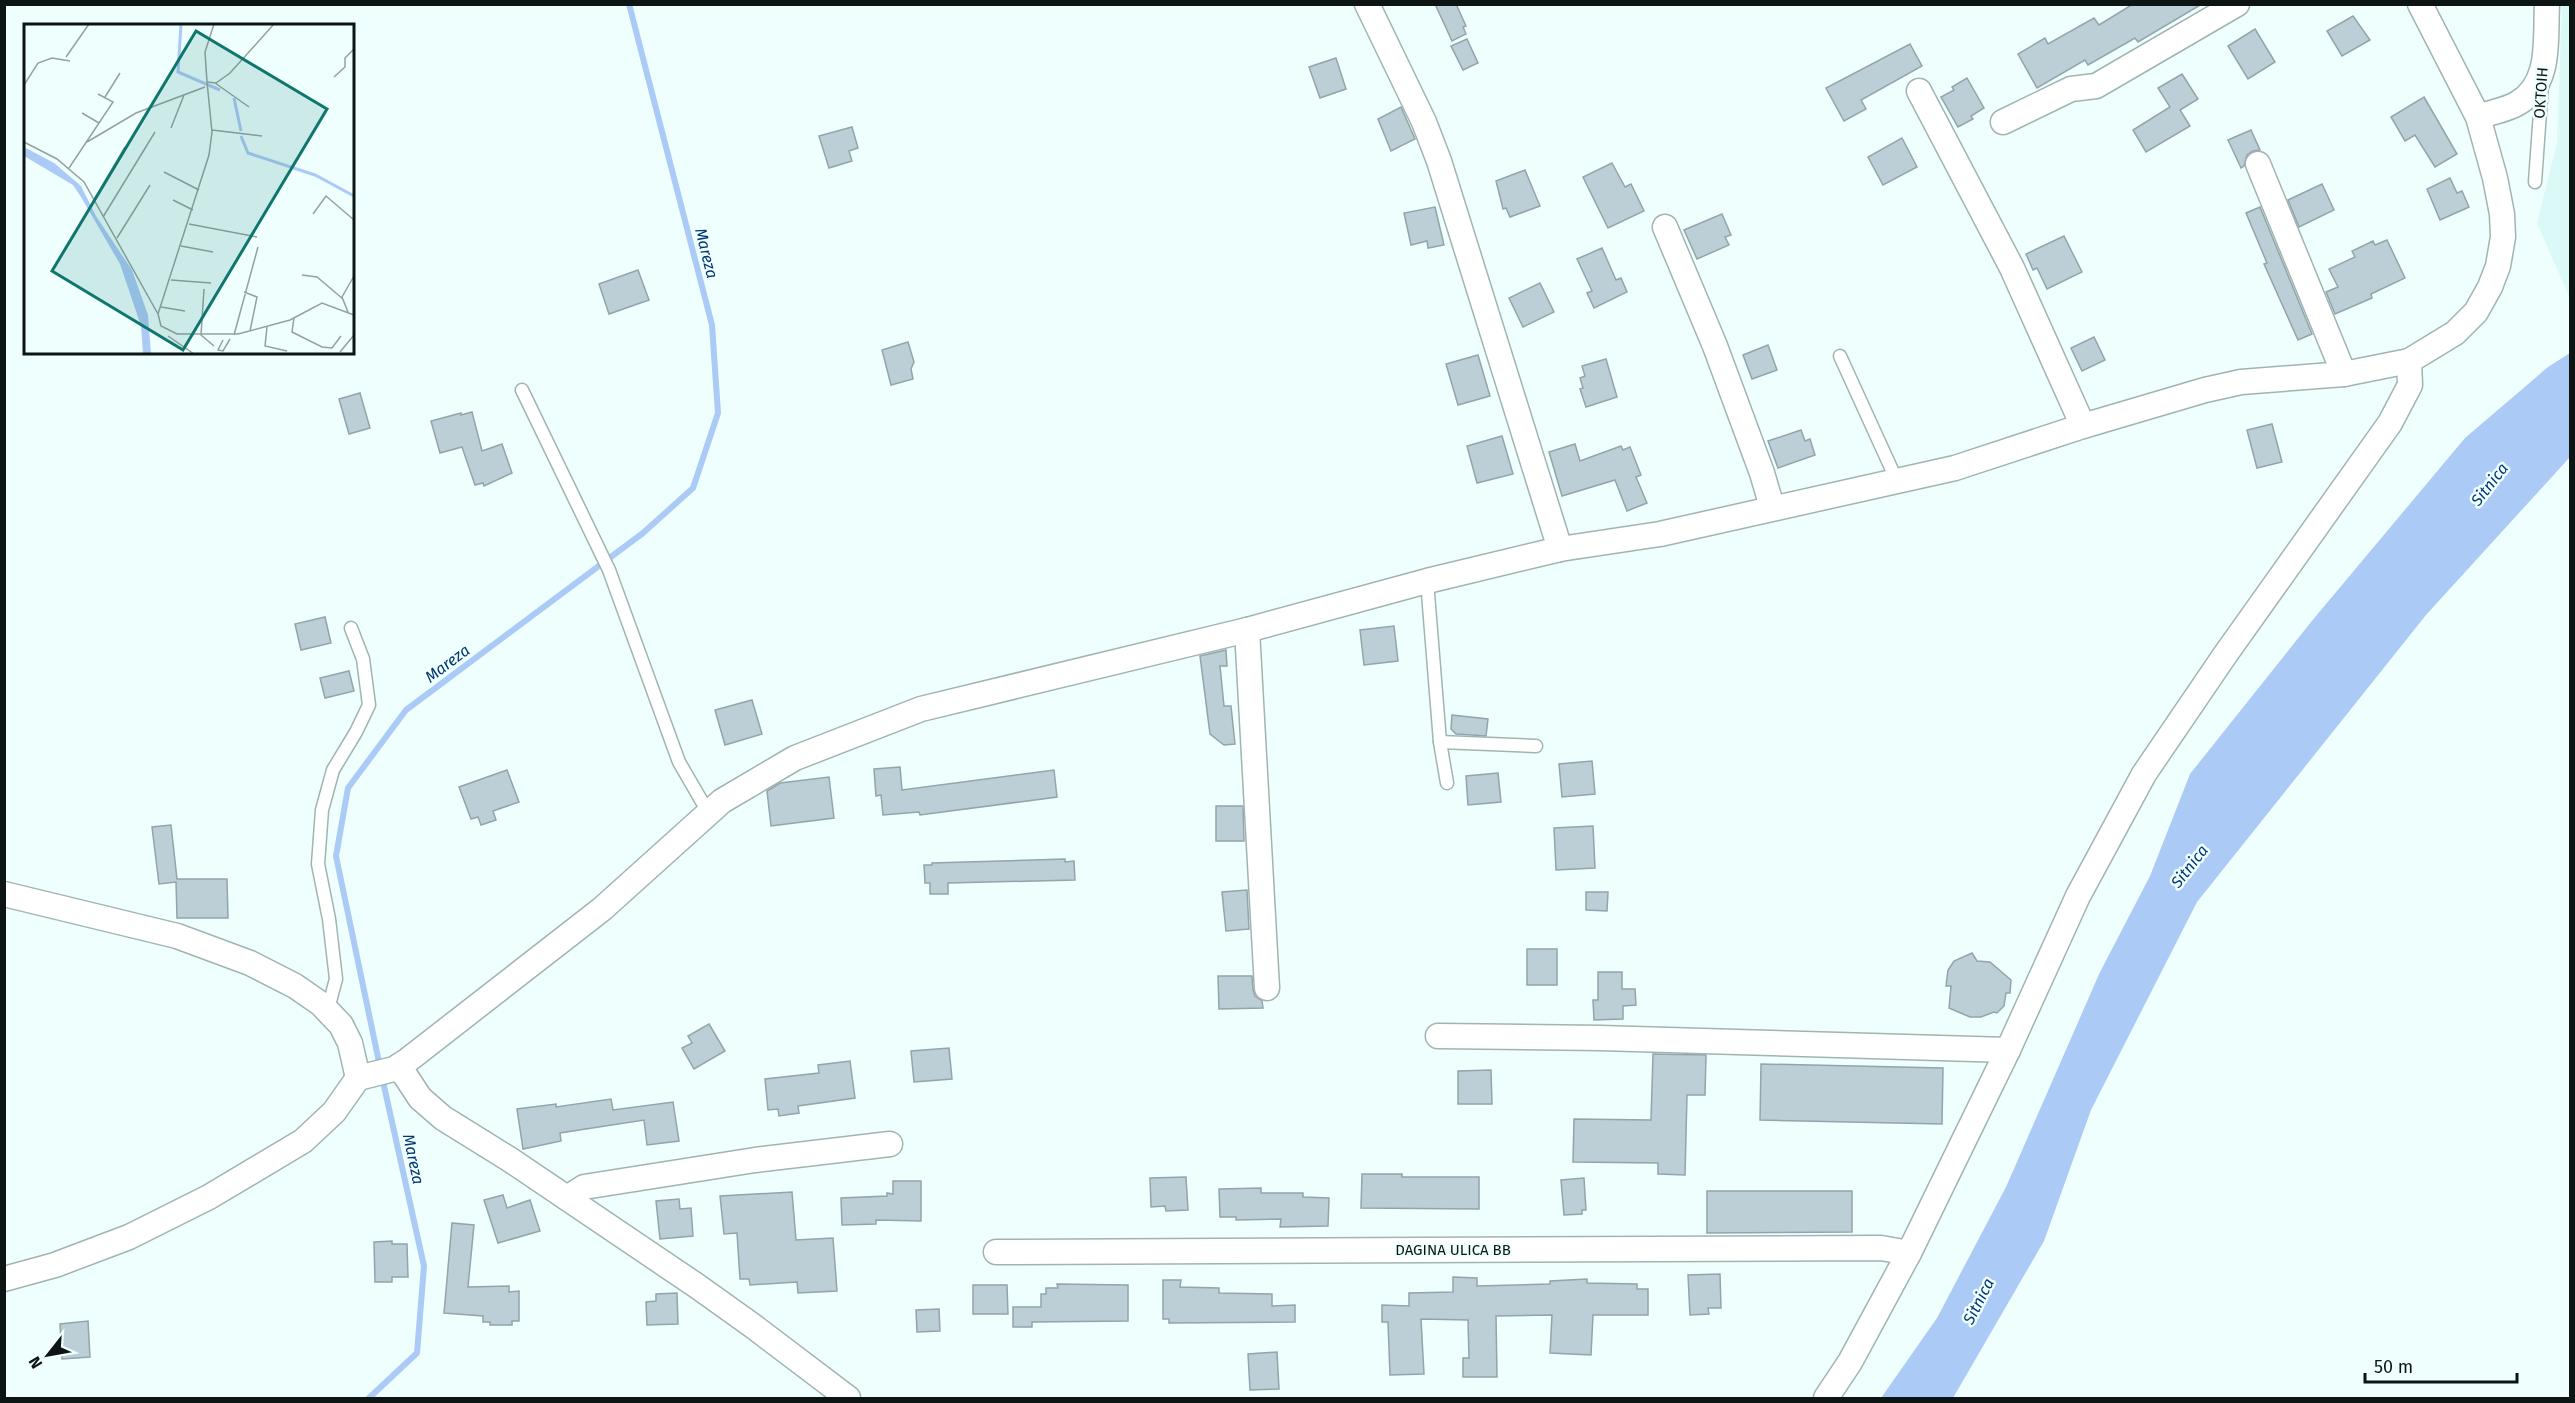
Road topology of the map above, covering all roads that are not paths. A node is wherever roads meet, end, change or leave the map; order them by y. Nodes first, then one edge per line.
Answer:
1 (1367, 4) edge
2 (2237, 4) edge
3 (2421, 4) edge
4 (2547, 4) edge
5 (2543, 74) junction
6 (1919, 91) dead end
7 (2478, 117) junction
8 (2003, 122) dead end
9 (2258, 164) dead end
10 (2535, 182) dead end
11 (1665, 227) dead end
12 (1840, 356) dead end
13 (2409, 361) junction
14 (2344, 374) junction
15 (522, 390) dead end
16 (2083, 426) junction
17 (1897, 481) junction
18 (1772, 507) junction
19 (1560, 549) junction
20 (1426, 581) junction
21 (351, 628) dead end
22 (1247, 630) junction
23 (1440, 742) junction
24 (1536, 746) dead end
25 (1447, 783) dead end
26 (708, 812) junction
27 (4, 894) edge
28 (1267, 988) dead end
29 (328, 1009) junction
30 (1438, 1036) dead end
31 (2008, 1050) junction
32 (381, 1072) junction
33 (890, 1144) dead end
34 (567, 1198) junction
35 (996, 1252) dead end
36 (1909, 1253) junction
37 (4, 1279) edge
38 (848, 1398) edge
39 (1826, 1398) edge

1 - 19 street
2 - 8 street
3 - 7 street
4 - 5 street, OKTOIH
5 - 7 street
5 - 10 lane, OKTOIH
6 - 16 street
7 - 13 street
9 - 14 street
11 - 18 street
12 - 17 lane
13 - 14 street
13 - 31 street
14 - 16 street
15 - 26 lane
16 - 17 street
17 - 18 street
18 - 19 street
19 - 20 street
20 - 22 street
20 - 23 lane
21 - 29 lane
22 - 26 street
22 - 28 street
23 - 24 lane
23 - 25 lane
26 - 32 street
27 - 29 street
29 - 32 street
30 - 31 street
31 - 36 street
32 - 34 street
32 - 37 street
33 - 34 street
34 - 38 street
35 - 36 street, DAGINA ULICA BB
36 - 39 street

